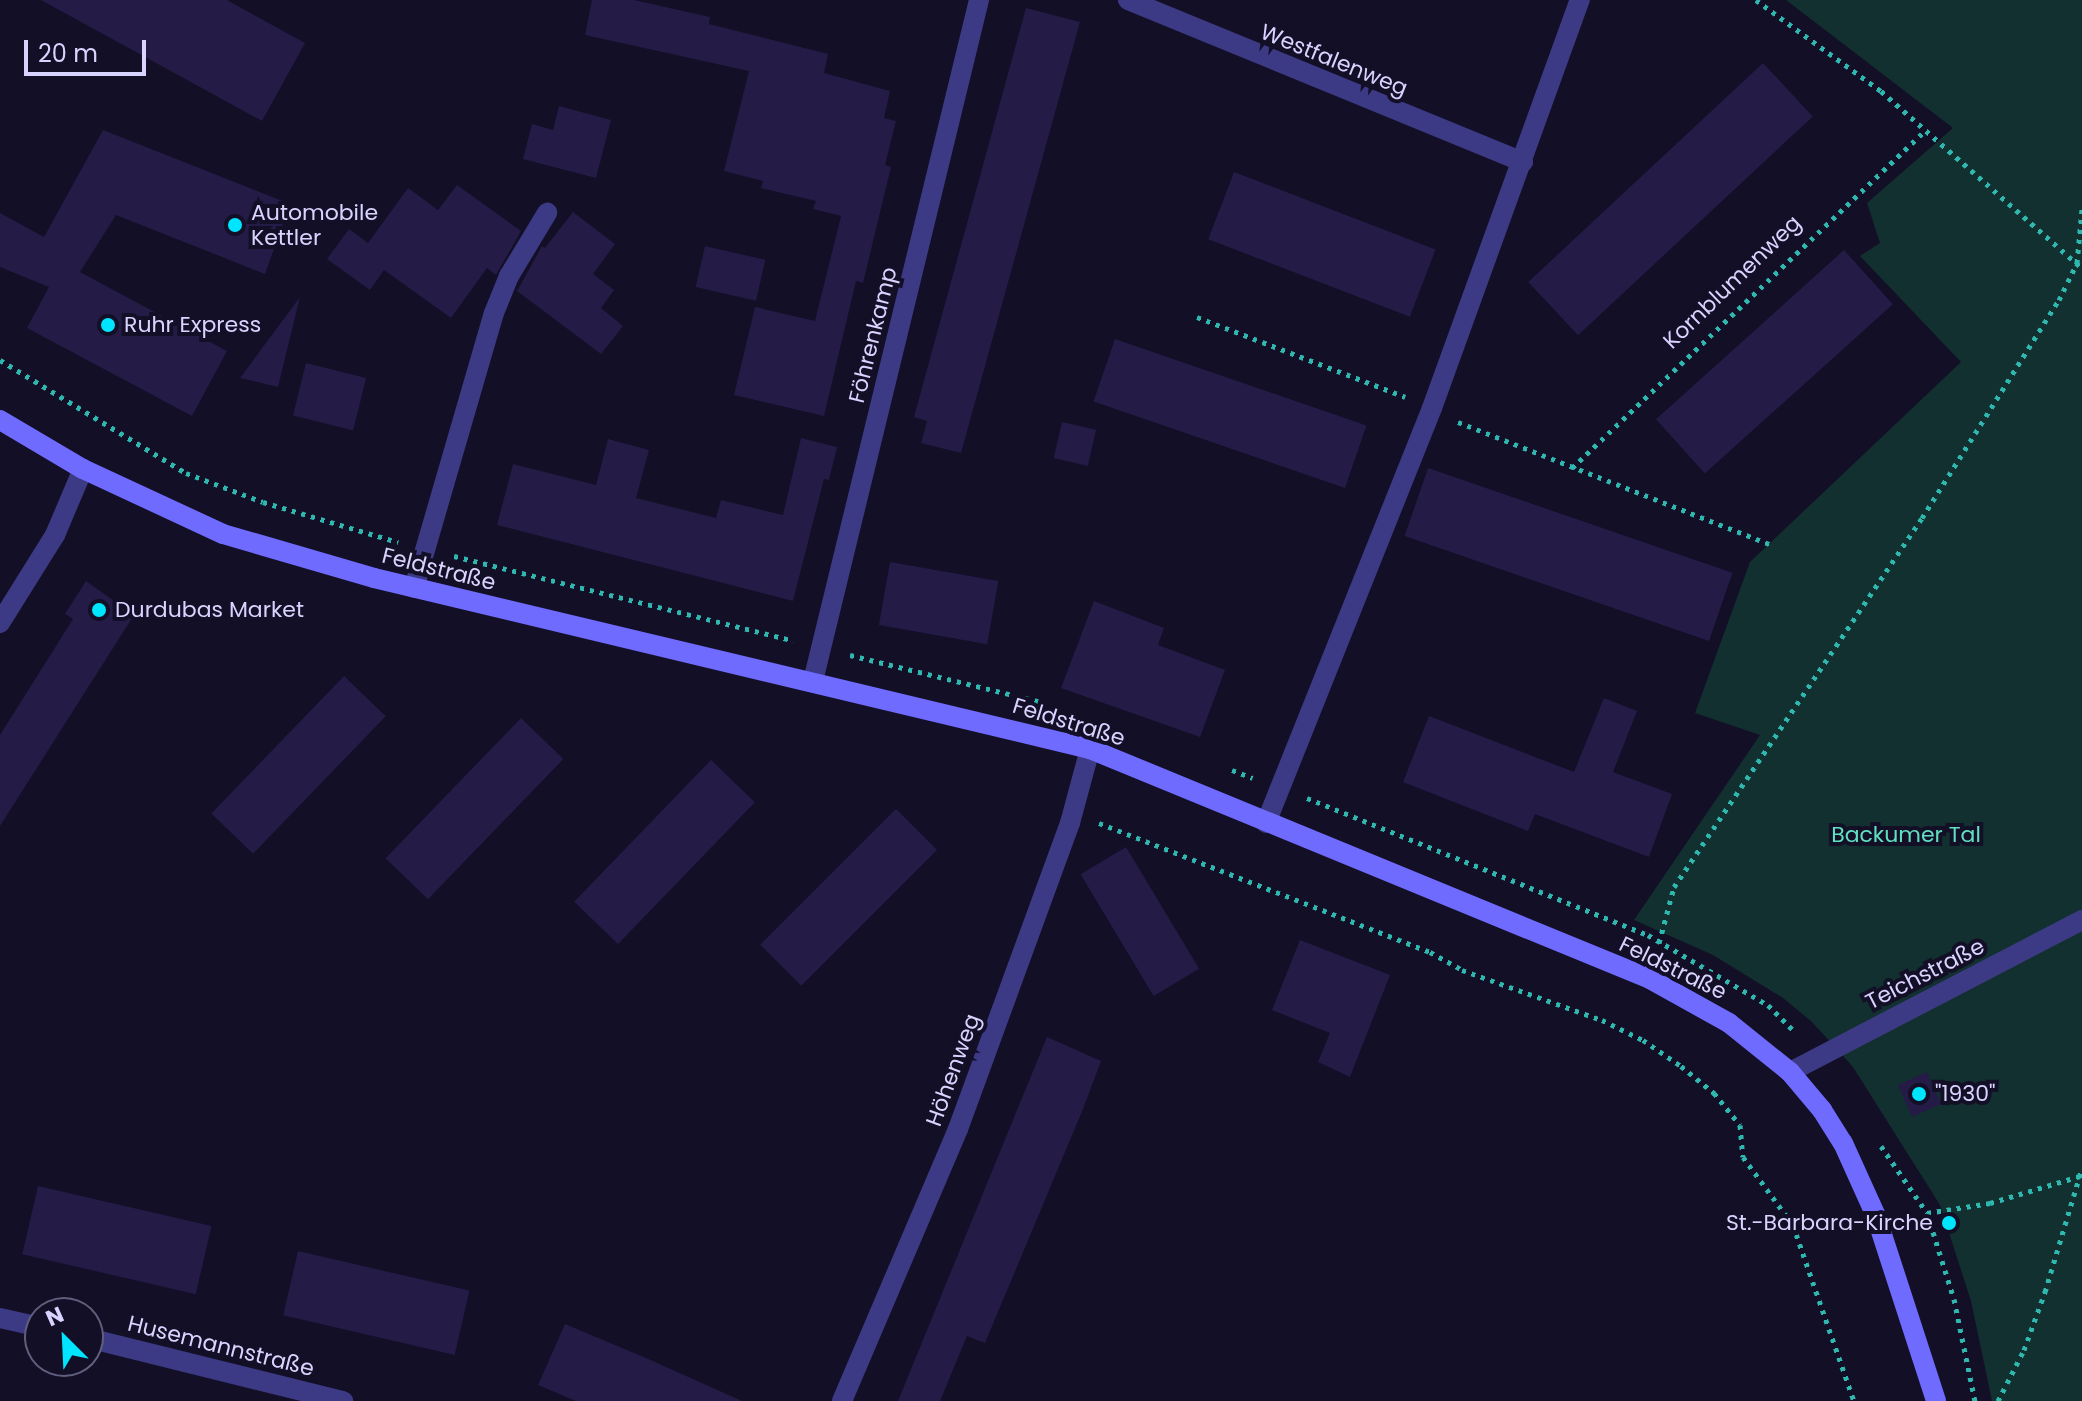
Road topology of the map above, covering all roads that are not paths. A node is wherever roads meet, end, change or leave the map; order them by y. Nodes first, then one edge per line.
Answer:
1 (979, 0) edge
2 (1128, 0) edge
3 (1580, 0) edge
4 (1523, 162) junction
5 (547, 213) dead end
6 (0, 420) edge
7 (83, 469) junction
8 (414, 588) junction
9 (0, 623) edge
10 (813, 681) junction
11 (1090, 749) junction
12 (1266, 823) junction
13 (2082, 920) edge
14 (1790, 1072) junction
15 (0, 1318) edge
16 (24, 1323) edge
17 (104, 1342) edge
18 (343, 1401) edge
19 (842, 1401) edge
20 (1936, 1401) edge

1 - 10 street, Föhrenkamp
2 - 4 street, Westfalenweg
3 - 4 street
4 - 12 street
5 - 8 street
6 - 7 main road, Feldstraße
7 - 8 main road, Feldstraße
7 - 9 street
8 - 10 main road, Feldstraße
10 - 11 main road, Feldstraße
11 - 12 main road, Feldstraße
11 - 19 street, Höhenweg
12 - 14 main road, Feldstraße
13 - 14 street, Teichstraße
14 - 20 main road, Feldstraße
15 - 16 street
17 - 18 street, Husemannstraße

